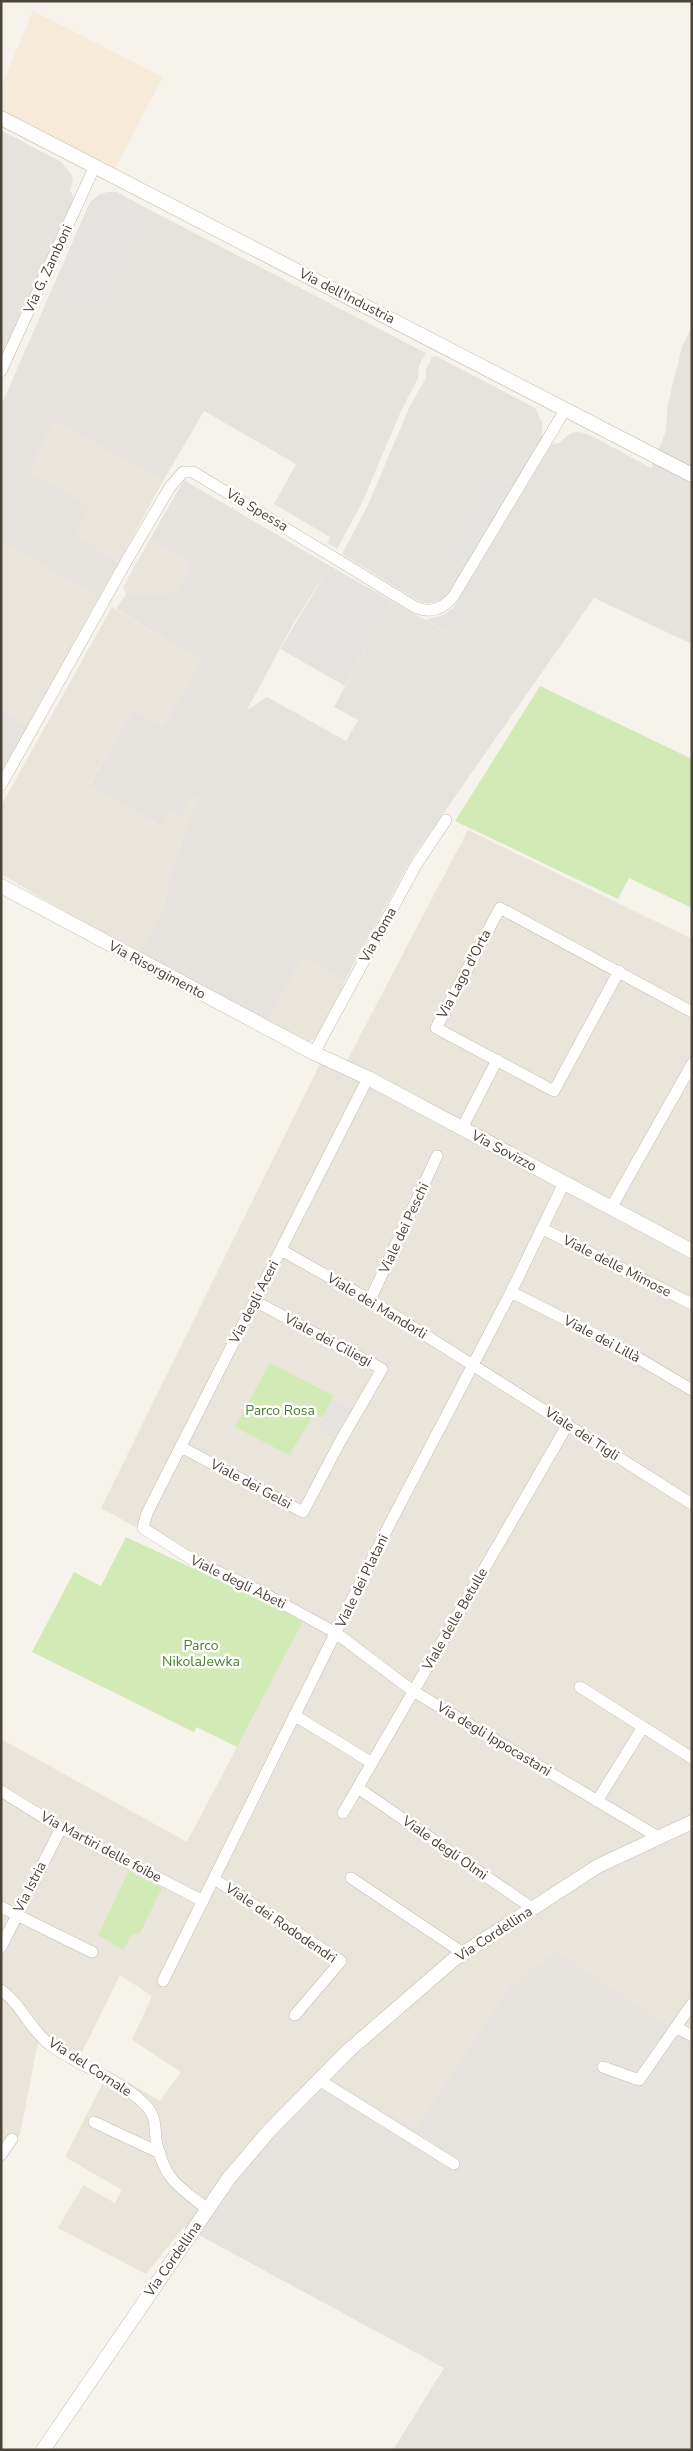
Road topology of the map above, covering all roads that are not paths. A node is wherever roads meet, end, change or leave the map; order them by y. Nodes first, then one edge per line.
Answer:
1 (1, 118) edge
2 (94, 168) junction
3 (1, 371) edge
4 (565, 410) junction
5 (692, 475) edge
6 (1, 785) edge
7 (446, 820) dead end
8 (1, 886) edge
9 (619, 971) junction
10 (692, 1012) edge
11 (314, 1053) junction
12 (497, 1060) junction
13 (692, 1064) edge
14 (368, 1078) junction
15 (462, 1128) junction
16 (437, 1156) dead end
17 (564, 1183) junction
18 (611, 1208) junction
19 (543, 1229) junction
20 (280, 1250) junction
21 (692, 1251) edge
22 (510, 1292) junction
23 (370, 1300) junction
24 (255, 1301) junction
25 (692, 1304) edge
26 (472, 1364) junction
27 (692, 1390) edge
28 (568, 1424) junction
29 (341, 1440) joint
30 (181, 1447) junction
31 (692, 1504) edge
32 (143, 1528) joint
33 (336, 1634) junction
34 (580, 1687) dead end
35 (413, 1691) junction
36 (294, 1715) junction
37 (644, 1727) junction
38 (692, 1758) edge
39 (372, 1763) junction
40 (358, 1788) junction
41 (1, 1791) edge
42 (597, 1801) junction
43 (343, 1813) dead end
44 (692, 1822) edge
45 (61, 1828) junction
46 (658, 1837) junction
47 (351, 1878) dead end
48 (214, 1879) junction
49 (203, 1900) junction
50 (1, 1907) edge
51 (532, 1908) junction
52 (16, 1914) junction
53 (1, 1947) edge
54 (92, 1952) dead end
55 (463, 1953) junction
56 (163, 1981) dead end
57 (1, 1990) edge
58 (692, 2004) edge
59 (295, 2015) dead end
60 (676, 2027) junction
61 (692, 2036) edge
62 (603, 2067) dead end
63 (319, 2080) junction
64 (94, 2122) dead end
65 (12, 2139) dead end
66 (160, 2153) junction
67 (1, 2155) edge
68 (454, 2164) dead end
69 (207, 2209) junction
70 (42, 2450) edge

1 - 2 street, Via dell'Industria
2 - 3 street, Via G. Zamboni
2 - 4 street, Via dell'Industria
4 - 5 street, Via dell'Industria
4 - 6 street, Via Spessa
7 - 11 street, Via Roma
8 - 11 street, Via Risorgimento
9 - 10 street, Via Lago d'Orta
9 - 12 street, Via Lago d'Orta
9 - 12 street, Via Lago d'Orta
11 - 14 street, Via Sovizzo
12 - 15 street
13 - 18 street
14 - 15 street, Via Sovizzo
14 - 20 street, Via degli Aceri
15 - 17 street, Via Sovizzo
16 - 23 street, Viale dei Peschi
17 - 18 street, Via Sovizzo
17 - 19 street, Viale dei Platani
18 - 21 street, Via Sovizzo
19 - 22 street, Viale dei Platani
19 - 25 street, Viale delle Mimose
20 - 23 street, Viale dei Mandorli
20 - 24 street, Via degli Aceri
22 - 26 street, Viale dei Platani
22 - 27 street, Viale dei Lillà
23 - 26 street, Viale dei Mandorli
24 - 29 street, Viale dei Ciliegi
24 - 30 street, Via degli Aceri
26 - 28 street, Viale dei Tigli
26 - 33 street, Viale dei Platani
28 - 31 street, Viale dei Tigli
28 - 35 street, Viale delle Betulle
29 - 30 street, Viale dei Gelsi
30 - 32 street, Via degli Aceri
32 - 33 street, Viale degli Abeti
33 - 35 street, Via degli Ippocastani
33 - 36 street, Viale dei Platani
34 - 37 street
35 - 39 street, Viale delle Betulle
35 - 42 street, Via degli Ippocastani
36 - 39 street
36 - 48 street, Viale dei Platani
37 - 38 street
37 - 42 street
39 - 40 street, Viale delle Betulle
40 - 43 street, Viale delle Betulle
40 - 51 street, Viale degli Olmi
41 - 45 street, Via Martiri delle foibe
42 - 46 street, Via degli Ippocastani
44 - 46 street, Via Cordellina
45 - 49 street, Via Martiri delle foibe
45 - 52 street, Via Istria
46 - 51 street, Via Cordellina
47 - 55 street
48 - 49 street, Viale dei Platani
48 - 59 street, Viale dei Rododendri
49 - 56 street, Viale dei Platani
50 - 52 street
51 - 55 street, Via Cordellina
52 - 53 street, Via Istria
52 - 54 street
55 - 63 street, Via Cordellina
57 - 66 street, Via del Cornale
58 - 60 street
60 - 61 street
60 - 62 street
63 - 68 street
63 - 69 street, Via Cordellina
64 - 66 street
65 - 67 street
66 - 69 street, Via del Cornale
69 - 70 street, Via Cordellina

